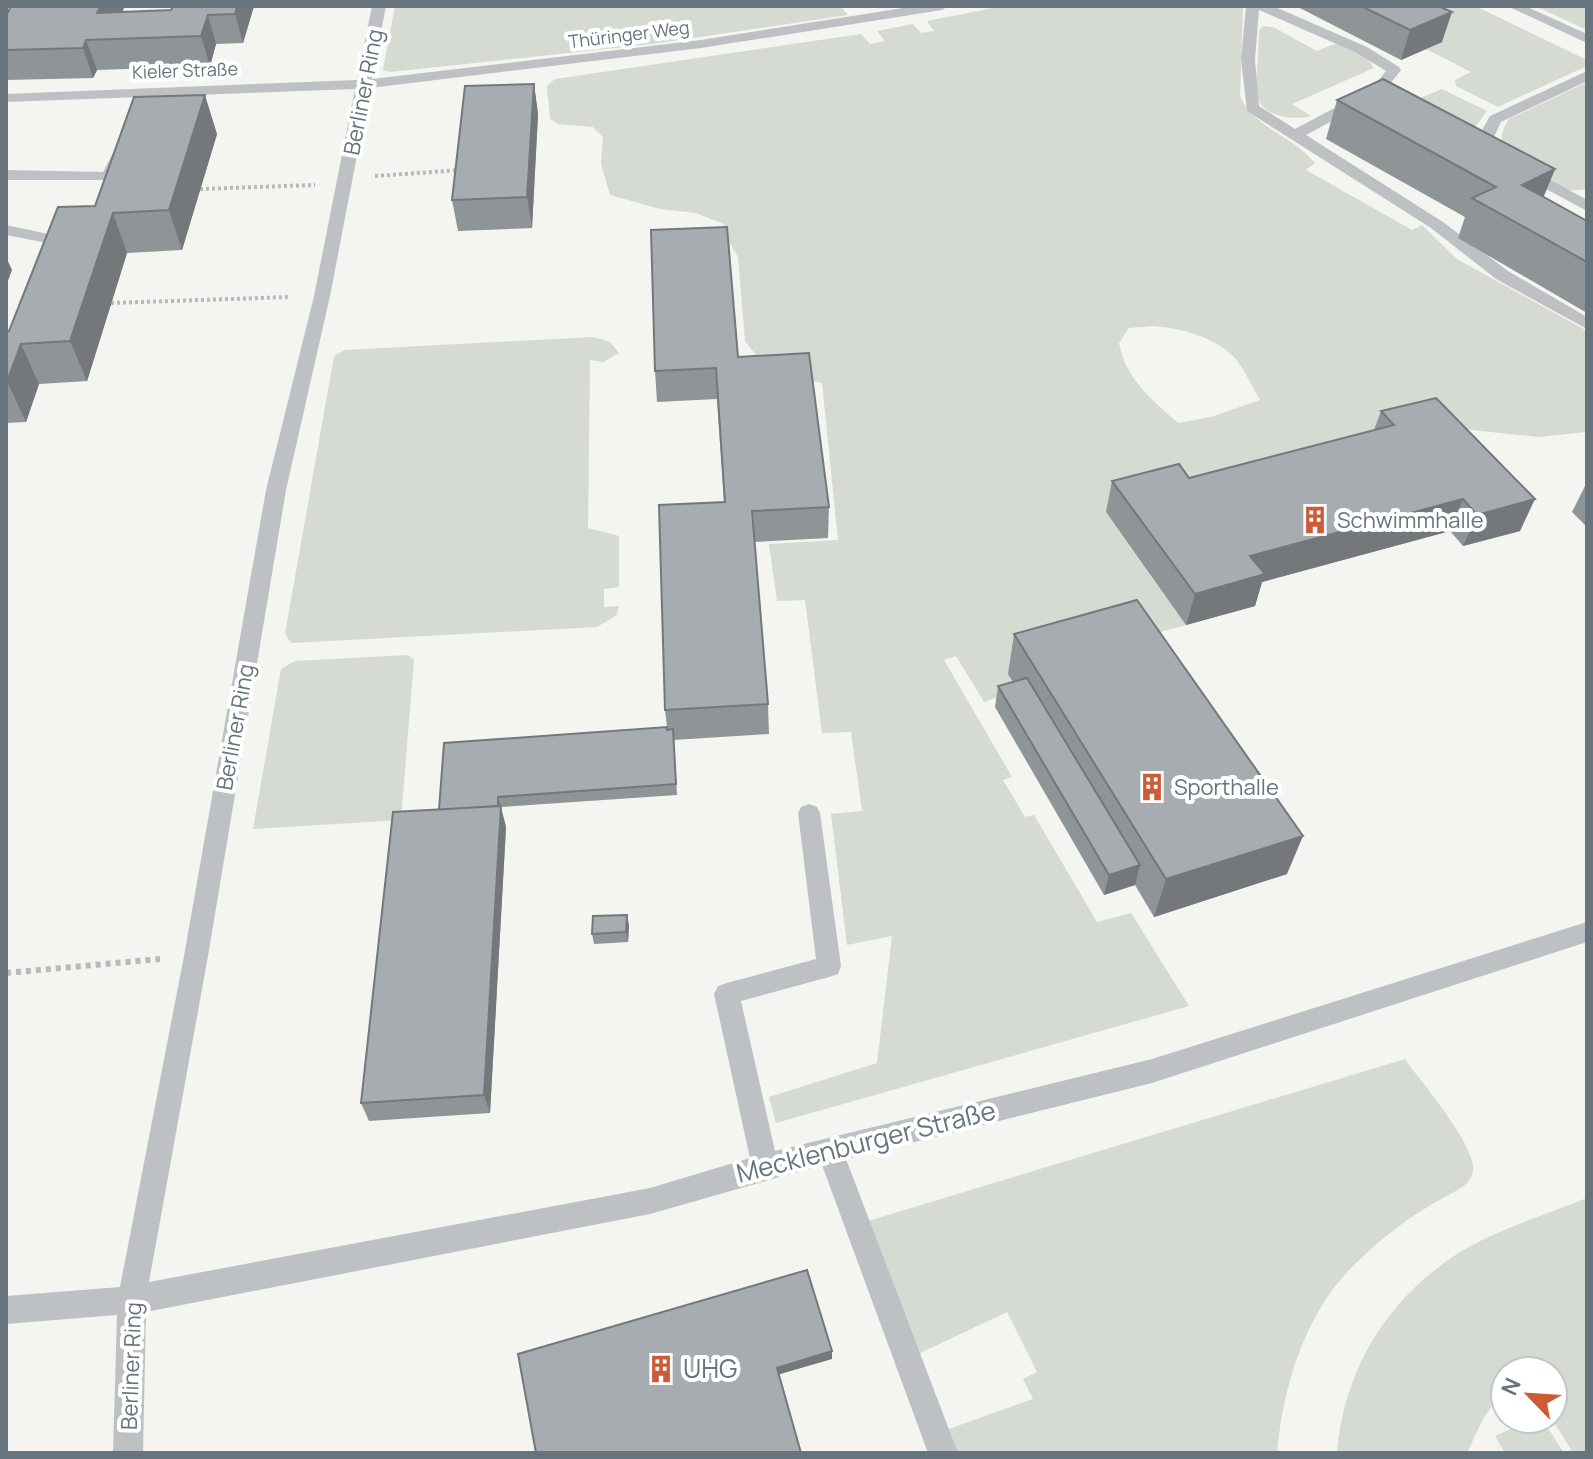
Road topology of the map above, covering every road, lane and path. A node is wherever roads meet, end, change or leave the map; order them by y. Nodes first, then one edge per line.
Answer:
1 (379, 6) edge
2 (942, 6) edge
3 (1253, 6) edge
4 (1262, 6) edge
5 (1514, 6) edge
6 (1587, 39) edge
7 (1587, 75) edge
8 (365, 84) junction
9 (6, 98) edge
10 (129, 134) edge
11 (1293, 136) junction
12 (464, 170) edge
13 (6, 175) edge
14 (346, 181) junction
15 (200, 189) dead end
16 (1587, 206) edge
17 (6, 230) edge
18 (47, 238) edge
19 (322, 296) junction
20 (111, 303) dead end
21 (1587, 324) edge
22 (809, 813) dead end
23 (1587, 932) edge
24 (196, 956) junction
25 (6, 973) edge
26 (830, 1151) junction
27 (765, 1166) junction
28 (132, 1300) junction
29 (6, 1310) edge
30 (128, 1453) edge
31 (943, 1453) edge

1 - 8 lane, Berliner Ring
2 - 8 lane, Thüringer Weg
3 - 11 lane
4 - 11 lane
5 - 6 lane
7 - 16 lane
8 - 9 lane, Kieler Straße
8 - 14 lane, Berliner Ring
10 - 13 lane
11 - 21 lane
12 - 14 path
14 - 15 path
14 - 19 lane, Berliner Ring
17 - 18 lane
19 - 20 path
19 - 24 lane, Berliner Ring
22 - 27 lane
23 - 26 lane, Mecklenburger Straße
24 - 25 path
24 - 28 lane, Berliner Ring
26 - 27 lane, Mecklenburger Straße
26 - 31 lane
27 - 28 lane, Mecklenburger Straße
28 - 29 lane, Mecklenburger Straße
28 - 30 lane, Berliner Ring

